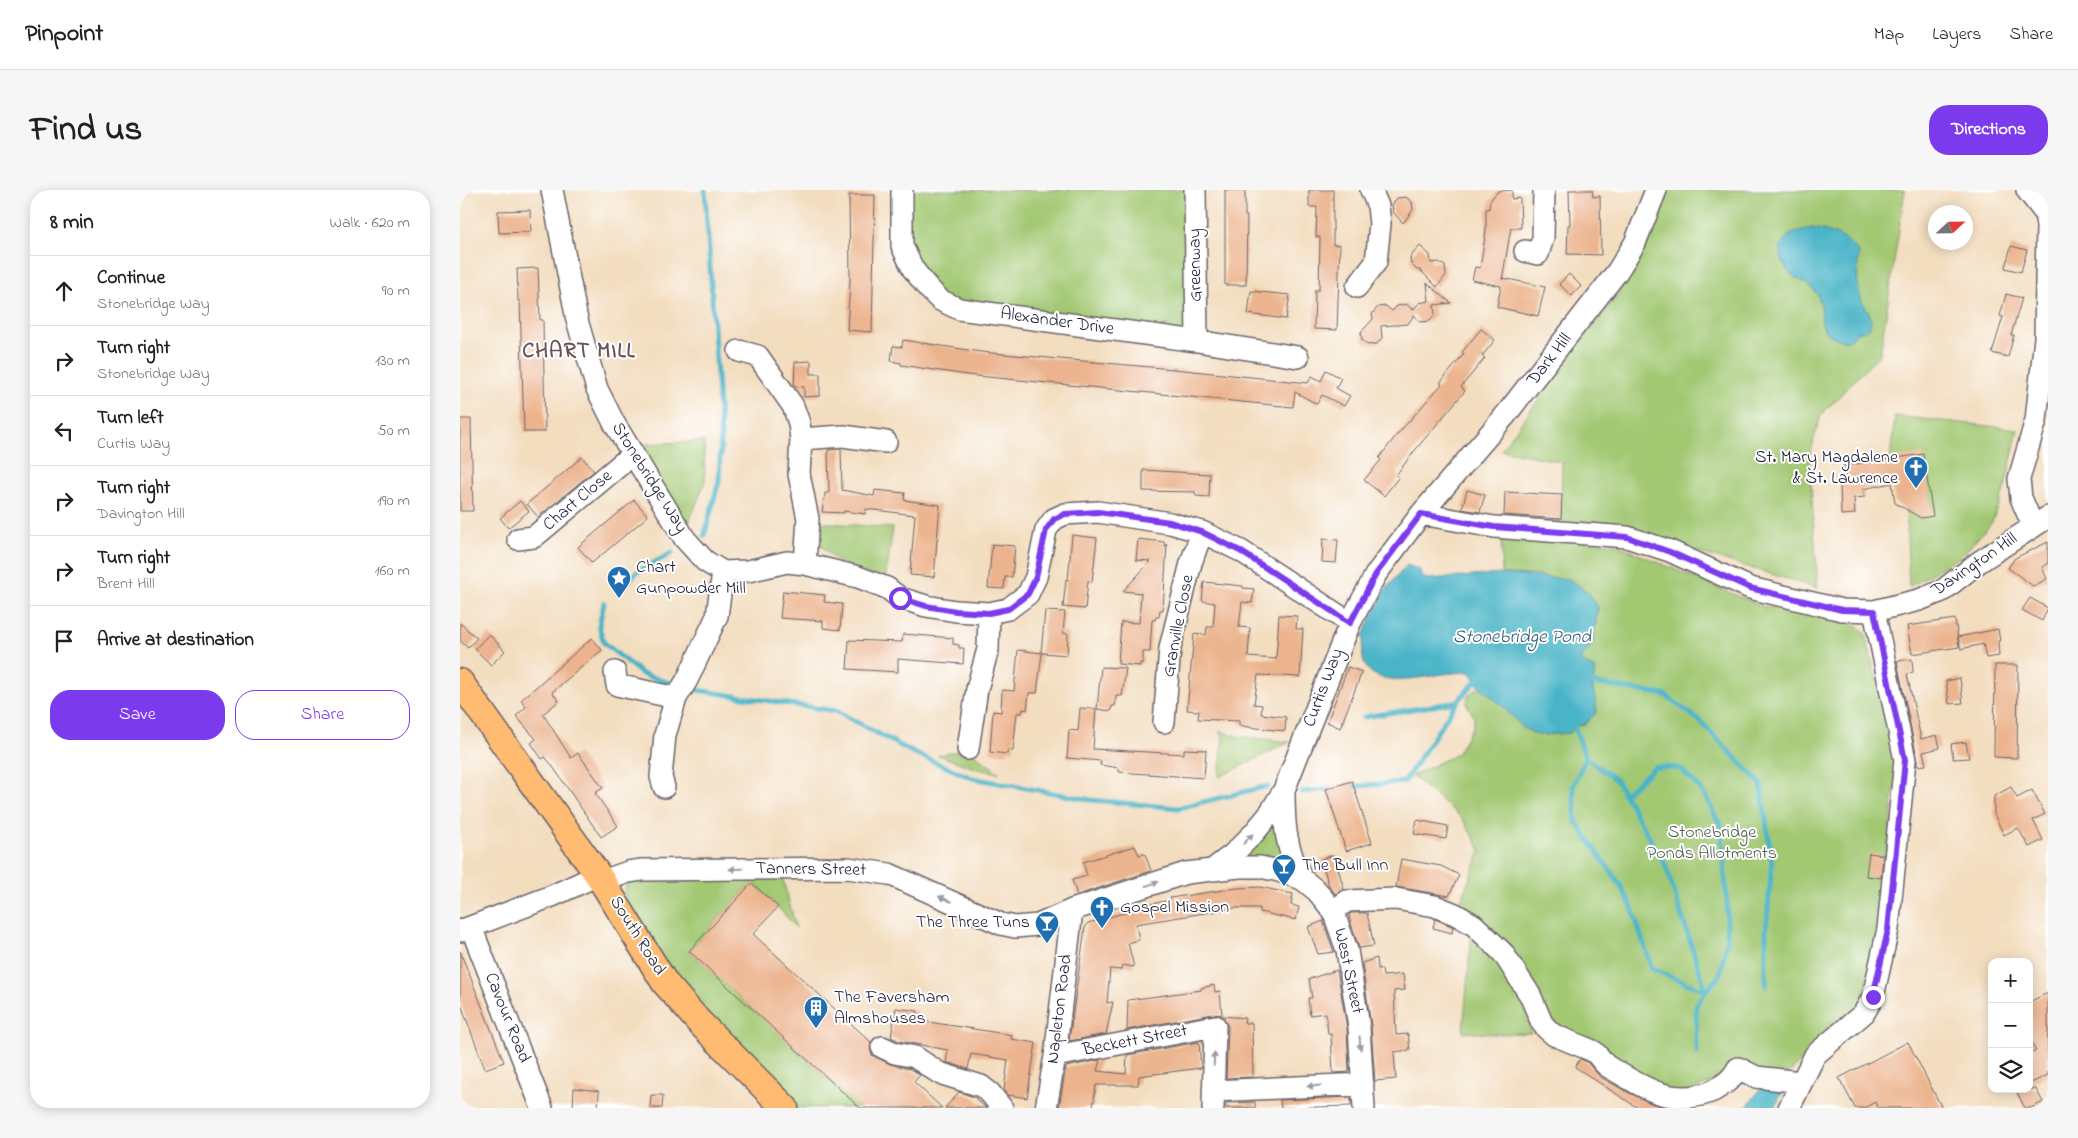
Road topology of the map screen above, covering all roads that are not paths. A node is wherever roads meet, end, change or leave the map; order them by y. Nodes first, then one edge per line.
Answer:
1 (552, 190) edge
2 (902, 190) edge
3 (1195, 190) edge
4 (1371, 190) edge
5 (1544, 190) edge
6 (1656, 190) edge
7 (2027, 190) edge
8 (1525, 251) dead end
9 (1357, 287) dead end
10 (1197, 341) junction
11 (739, 351) dead end
12 (1298, 356) dead end
13 (801, 439) junction
14 (886, 442) dead end
15 (633, 454) junction
16 (1421, 514) junction
17 (2040, 521) edge
18 (1202, 532) junction
19 (518, 539) dead end
20 (805, 564) junction
21 (723, 572) junction
22 (1874, 611) junction
23 (989, 613) junction
24 (1350, 623) junction
25 (616, 672) dead end
26 (460, 682) edge
27 (676, 698) junction
28 (1164, 722) dead end
29 (968, 749) dead end
30 (664, 787) dead end
31 (1284, 790) junction
32 (1212, 870) junction
33 (600, 878) junction
34 (1302, 879) junction
35 (1072, 910) junction
36 (1333, 911) junction
37 (466, 929) edge
38 (882, 1047) dead end
39 (1055, 1056) junction
40 (1801, 1082) junction
41 (1363, 1084) junction
42 (1213, 1100) edge
43 (782, 1107) edge
44 (542, 1108) edge
45 (1002, 1108) edge
46 (1046, 1108) edge
47 (1364, 1108) edge
48 (1789, 1108) edge

1 - 15 street, Stonebridge Way
2 - 10 street, Alexander Drive
3 - 10 street, Greenway
4 - 9 street
5 - 8 street
6 - 16 street, Dark Hill
7 - 17 street
10 - 12 street, Alexander Drive
11 - 13 street
13 - 14 street
13 - 20 street
15 - 19 street, Chart Close
15 - 21 street, Stonebridge Way
16 - 22 street, Davington Hill
16 - 24 street, Curtis Way
17 - 22 street, Davington Hill
18 - 23 street
18 - 24 street
18 - 28 street, Granville Close
20 - 21 street
20 - 23 street
21 - 27 street
22 - 40 street
23 - 29 street
24 - 31 street, Curtis Way
25 - 27 street
26 - 33 main road, South Road
27 - 30 street
32 -> 31 street
31 - 34 street
32 - 34 street, West Street
35 -> 32 street, Tanners Street
35 -> 33 street, Tanners Street
33 - 37 street, Tanners Street
33 - 43 main road, South Road
34 - 36 street, West Street
35 - 39 street, Napleton Road
36 - 40 street
36 -> 41 street, West Street
37 - 44 street, Cavour Road
38 - 45 street
42 -> 39 street, Beckett Street
39 - 46 street, Napleton Road
40 - 48 street
41 -> 42 street
41 - 47 street, West Street

